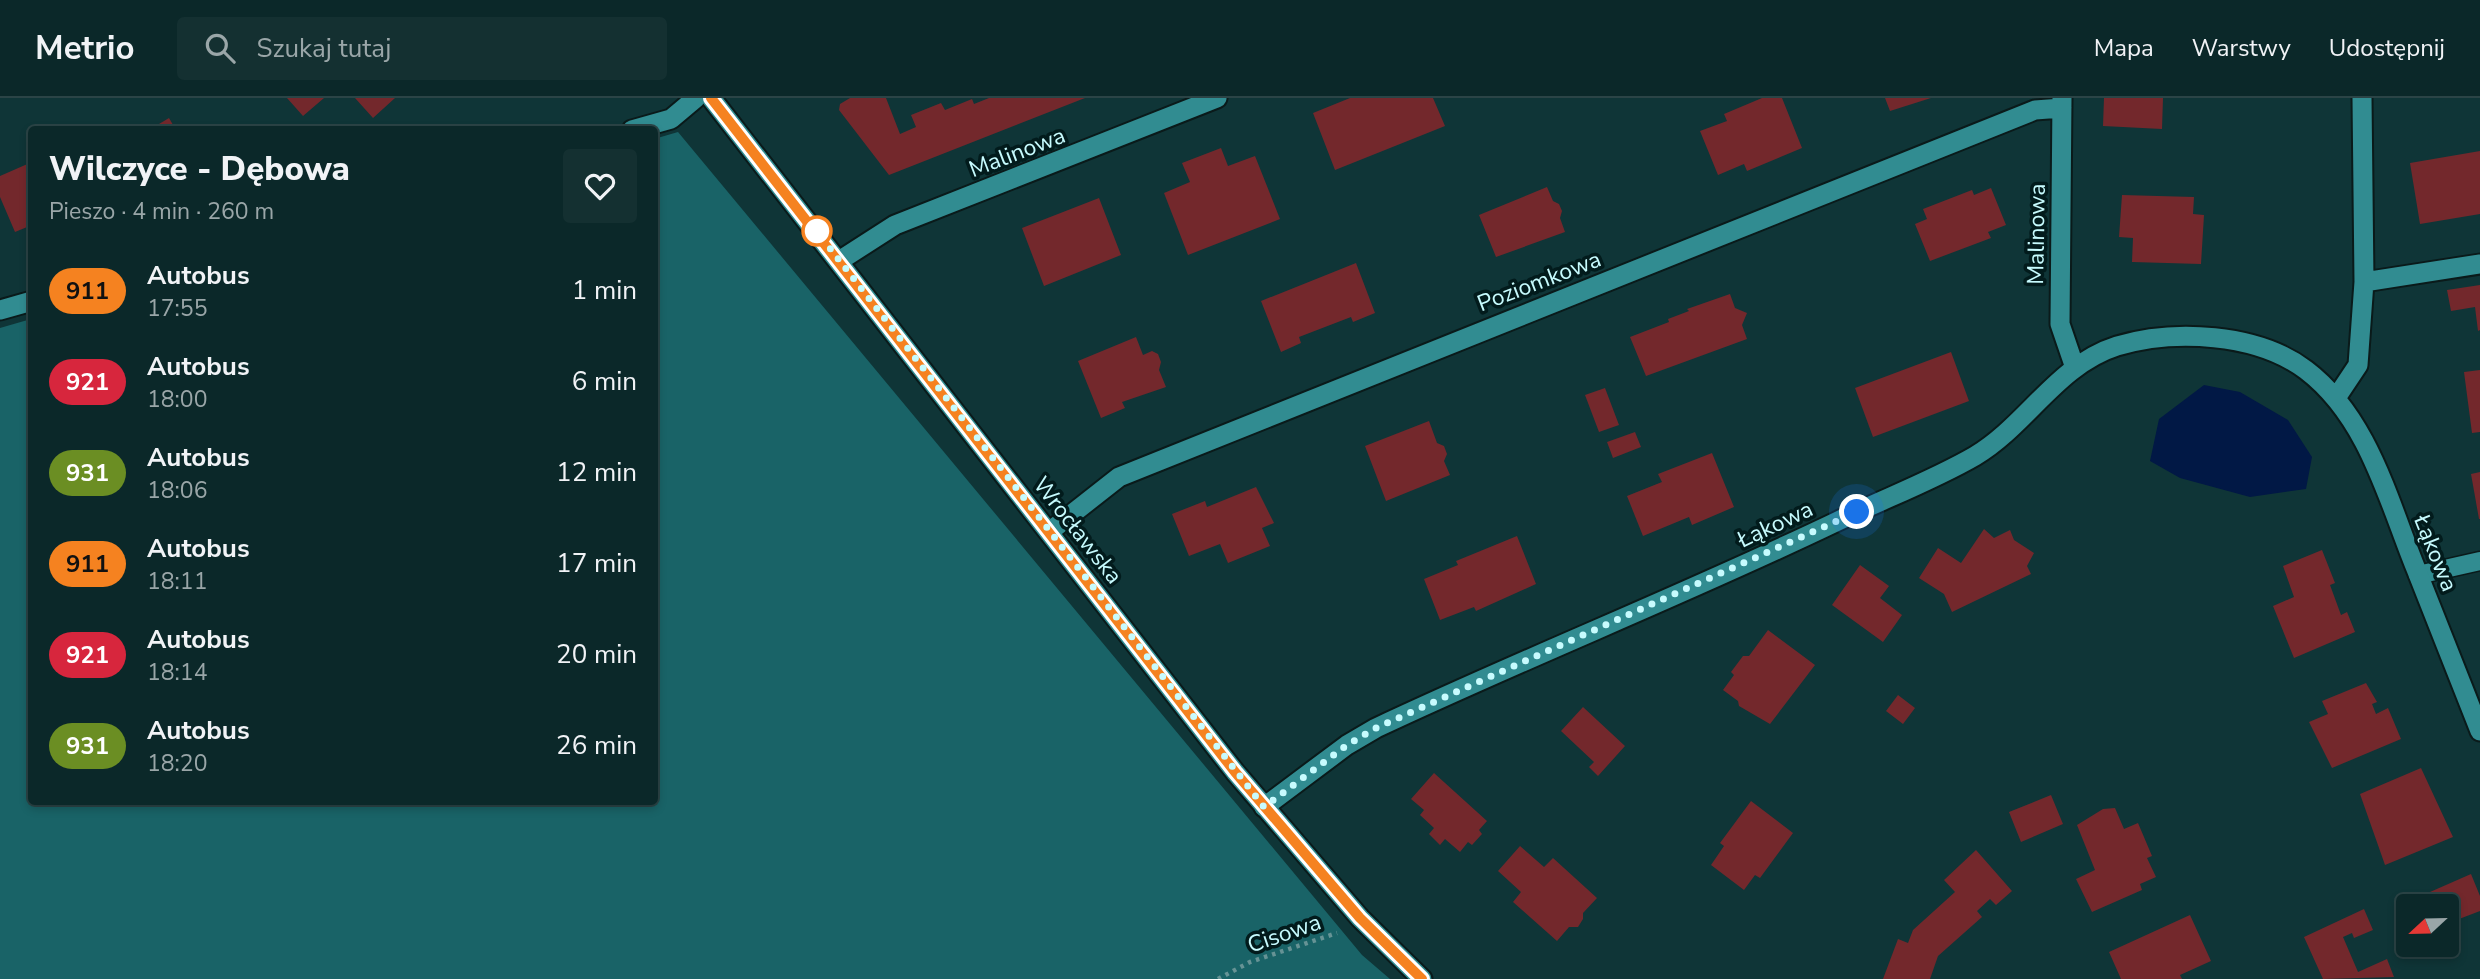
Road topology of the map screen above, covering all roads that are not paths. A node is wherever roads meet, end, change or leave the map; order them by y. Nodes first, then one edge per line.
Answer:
1 (696, 98) edge
2 (711, 98) edge
3 (1217, 98) edge
4 (2362, 98) edge
5 (2062, 103) edge
6 (646, 126) edge
7 (839, 261) junction
8 (2480, 264) edge
9 (2364, 282) junction
10 (28, 302) edge
11 (0, 310) edge
12 (2075, 368) junction
13 (2336, 398) junction
14 (1049, 532) junction
15 (2480, 561) edge
16 (2418, 575) junction
17 (2480, 731) edge
18 (1264, 807) junction
19 (1422, 979) edge

1 - 6 street
2 - 7 street, Wrocławska
3 - 7 street, Malinowa
4 - 9 street
5 - 12 street, Malinowa
5 - 14 street, Poziomkowa
7 - 14 street, Wrocławska
8 - 9 street
9 - 13 street
10 - 11 street
12 - 13 street, Łąkowa
12 - 18 street, Łąkowa
13 - 16 street, Łąkowa
14 - 18 street, Wrocławska
15 - 16 lane
16 - 17 street, Łąkowa
18 - 19 street, Wrocławska

